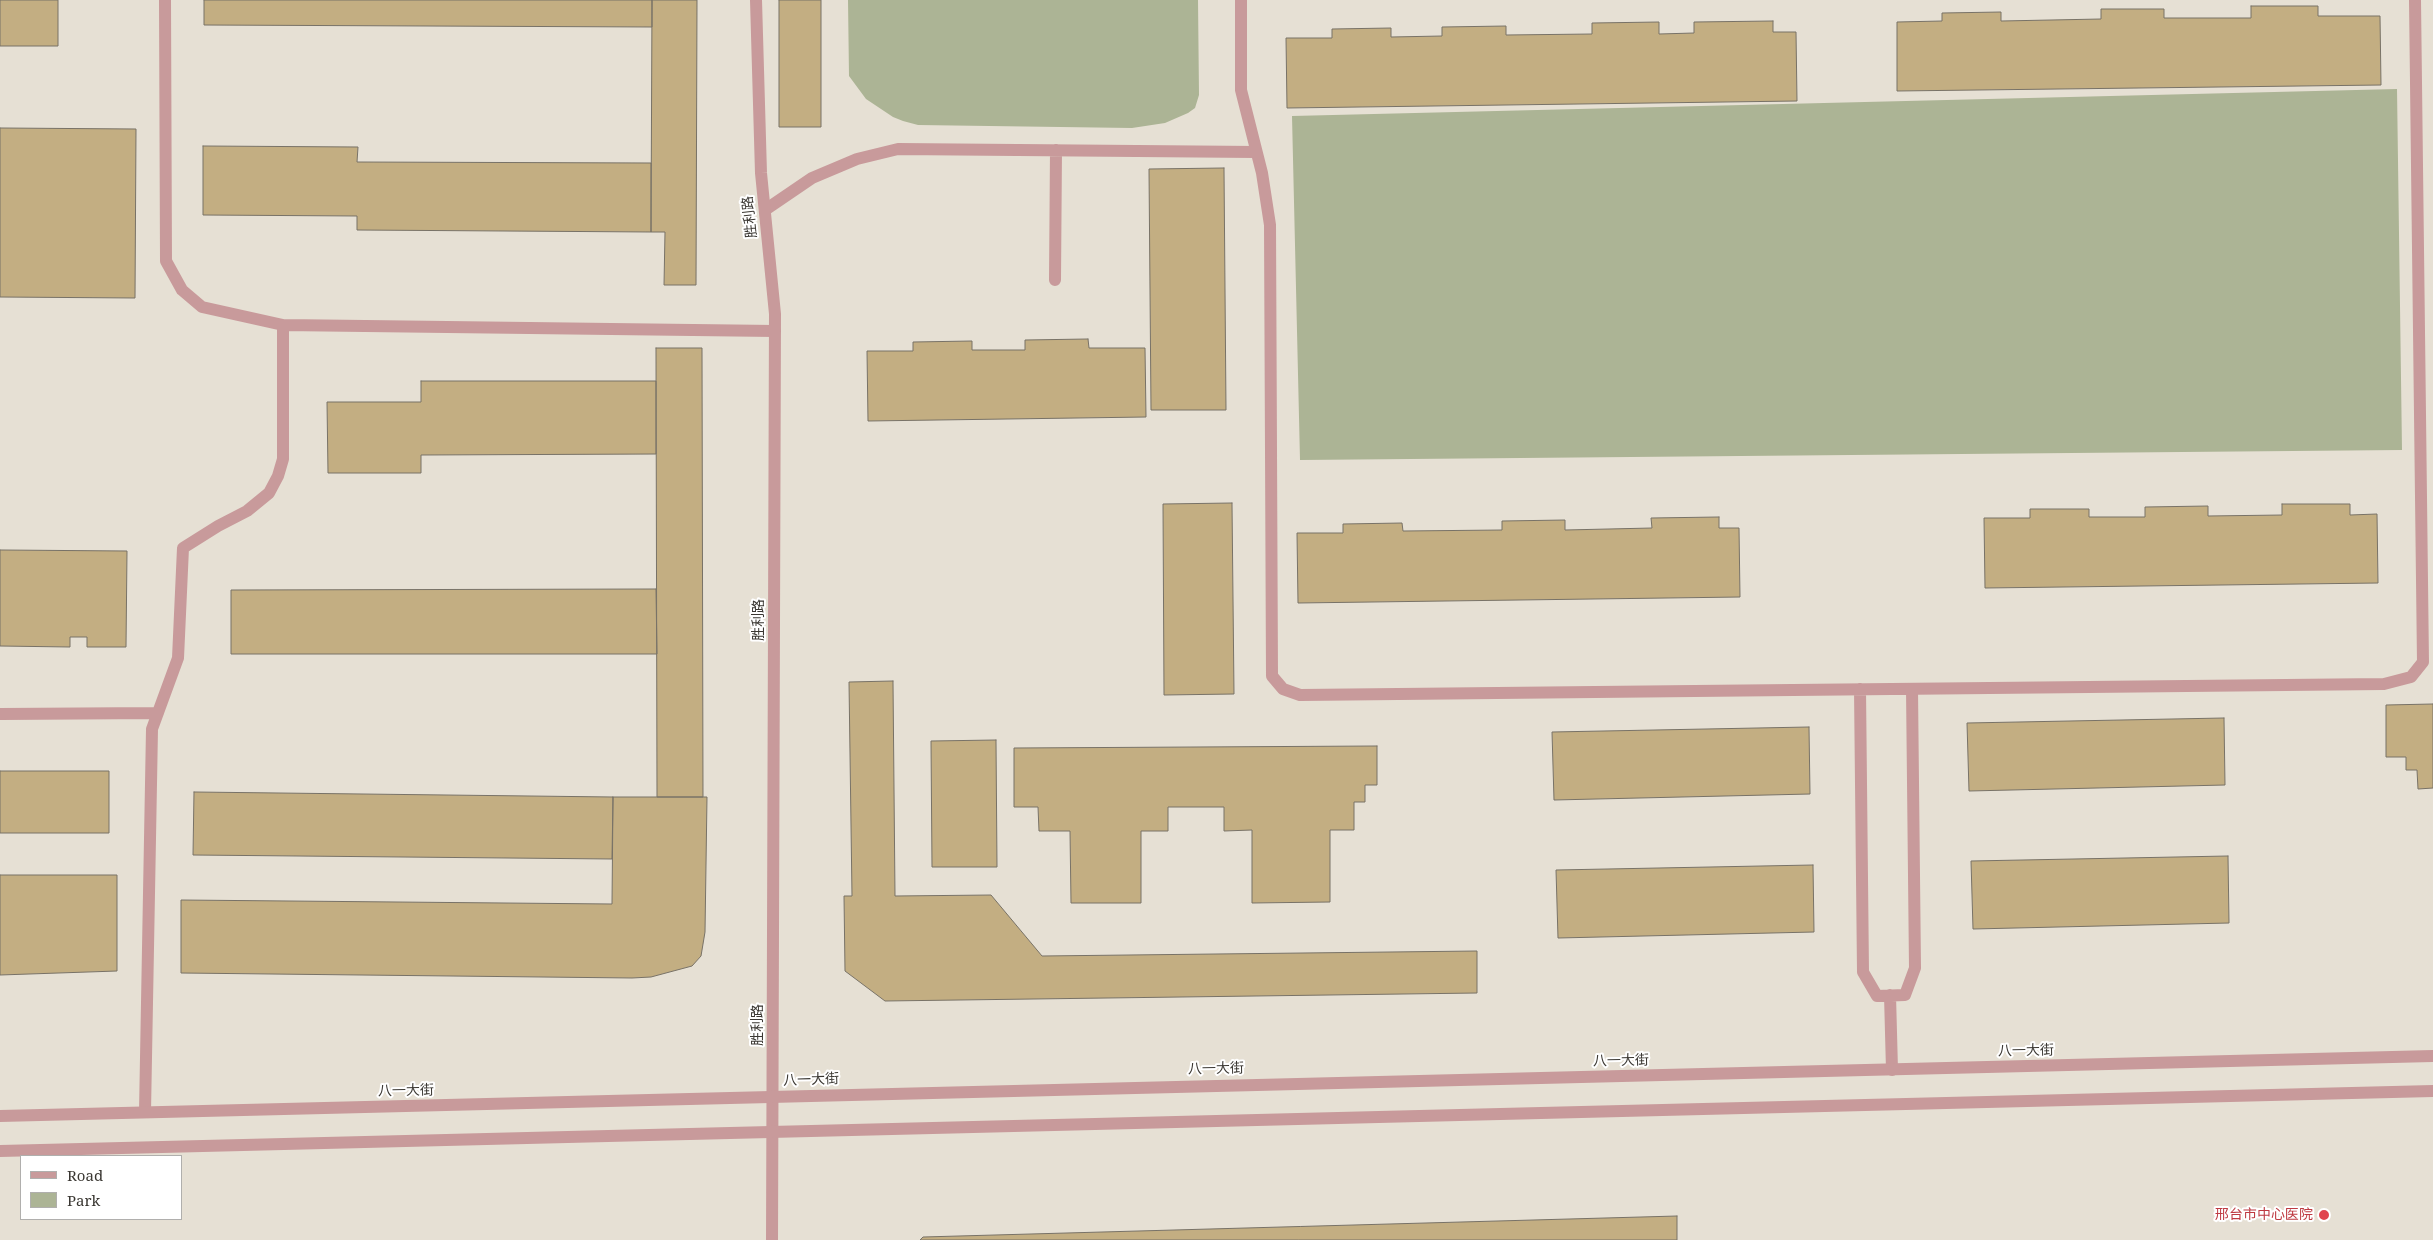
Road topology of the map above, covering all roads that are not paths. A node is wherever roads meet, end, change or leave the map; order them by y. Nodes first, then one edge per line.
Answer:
1 (165, 0) edge
2 (756, 0) edge
3 (1241, 0) edge
4 (2415, 0) edge
5 (1056, 150) junction
6 (1256, 152) junction
7 (765, 210) junction
8 (1055, 280) dead end
9 (284, 325) junction
10 (775, 331) junction
11 (1860, 689) junction
12 (1912, 689) junction
13 (158, 713) junction
14 (0, 714) edge
15 (1890, 995) junction
16 (2433, 1056) edge
17 (1892, 1070) junction
18 (2433, 1091) edge
19 (773, 1096) junction
20 (145, 1112) junction
21 (0, 1116) edge
22 (773, 1131) junction
23 (0, 1151) edge
24 (772, 1240) edge

1 - 9 street
2 - 7 street, 胜利路
3 - 6 street
4 - 12 street
5 - 6 street
5 - 7 street
5 - 8 street
6 - 11 street
7 - 10 street, 胜利路
9 - 10 street
9 - 13 street
10 - 19 street, 胜利路
11 - 12 street
11 - 15 street
12 - 15 street
13 - 14 street
13 - 20 street
15 - 17 street
16 - 17 street, 八一大街
17 - 19 street, 八一大街
18 - 22 street
19 - 20 street, 八一大街
19 - 22 street, 胜利路
20 - 21 street, 八一大街
22 - 23 street
22 - 24 street, 胜利路

